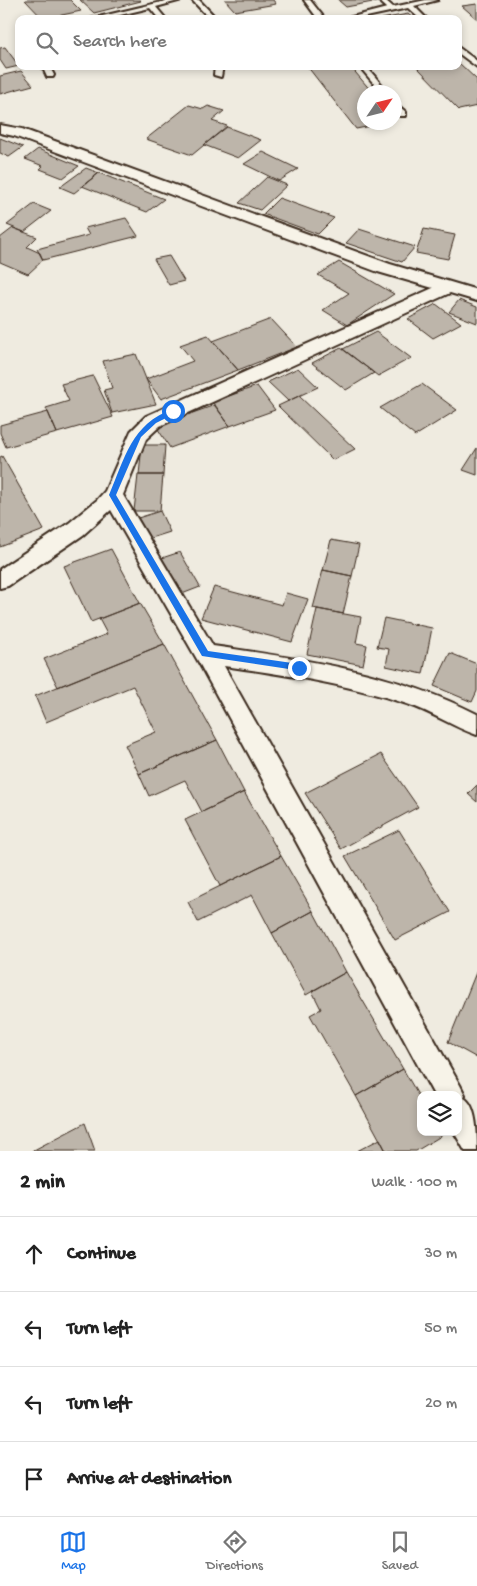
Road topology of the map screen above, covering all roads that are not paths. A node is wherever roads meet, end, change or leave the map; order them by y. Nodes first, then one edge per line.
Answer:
1 (180, 0) edge
2 (195, 0) edge
3 (307, 0) edge
4 (382, 0) edge
5 (436, 0) edge
6 (152, 6) junction
7 (410, 6) junction
8 (394, 10) junction
9 (110, 15) edge
10 (159, 15) edge
11 (210, 15) edge
12 (319, 15) edge
13 (368, 15) edge
14 (420, 15) edge
15 (462, 53) edge
16 (477, 66) edge
17 (48, 70) edge
18 (219, 70) edge
19 (366, 70) edge
20 (50, 75) dead end
21 (218, 75) dead end
22 (379, 85) edge
23 (0, 129) edge
24 (448, 288) junction
25 (477, 296) edge
26 (112, 495) junction
27 (0, 580) edge
28 (206, 654) junction
29 (477, 725) edge
30 (448, 1091) edge
31 (462, 1117) edge
32 (477, 1144) edge

1 - 6 lane
2 - 11 lane
3 - 12 lane
4 - 8 lane
5 - 7 lane
6 - 9 lane
6 - 10 lane
7 - 8 lane
7 - 14 lane
8 - 13 lane
15 - 16 lane
17 - 20 lane
18 - 21 lane
19 - 22 lane
23 - 24 street
24 - 25 street
24 - 26 street
26 - 27 street
26 - 28 street
28 - 29 street
28 - 30 street
31 - 32 street

